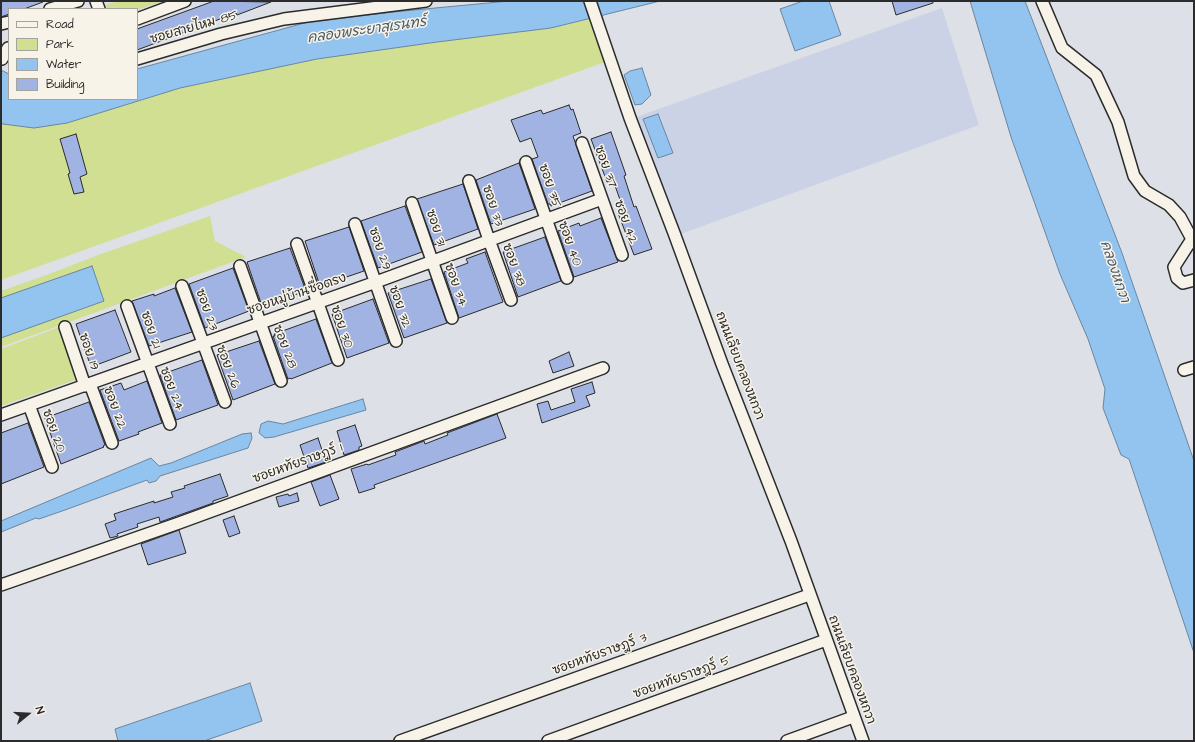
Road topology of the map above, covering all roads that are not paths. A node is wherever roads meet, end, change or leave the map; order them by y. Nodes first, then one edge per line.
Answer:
1 (78, 1) edge
2 (185, 1) edge
3 (426, 1) edge
4 (590, 1) edge
5 (1042, 1) edge
6 (54, 8) edge
7 (138, 19) edge
8 (8, 48) dead end
9 (138, 59) edge
10 (4, 60) edge
11 (582, 143) dead end
12 (526, 162) dead end
13 (469, 181) dead end
14 (602, 199) junction
15 (412, 203) dead end
16 (546, 219) junction
17 (355, 224) dead end
18 (489, 240) junction
19 (297, 244) dead end
20 (622, 255) dead end
21 (432, 262) junction
22 (240, 266) dead end
23 (567, 278) dead end
24 (1194, 280) edge
25 (376, 282) junction
26 (182, 286) dead end
27 (511, 300) dead end
28 (318, 302) junction
29 (127, 306) dead end
30 (452, 318) dead end
31 (260, 323) junction
32 (65, 327) dead end
33 (396, 341) dead end
34 (203, 343) junction
35 (338, 360) dead end
36 (147, 363) junction
37 (603, 368) dead end
38 (281, 380) dead end
39 (88, 385) junction
40 (225, 402) dead end
41 (29, 405) junction
42 (1, 415) edge
43 (170, 424) dead end
44 (112, 443) dead end
45 (52, 467) dead end
46 (1, 585) edge
47 (809, 595) junction
48 (826, 640) junction
49 (853, 717) junction
50 (400, 741) edge
51 (548, 741) edge
52 (787, 741) edge
53 (863, 741) edge

1 - 6 street
2 - 7 street
3 - 9 street, ซอยสายไหม 85
4 - 47 street, ถนนเลียบคลองหกวา
5 - 24 street
8 - 10 street
11 - 14 street, ซอย 37
12 - 16 street, ซอย 35
13 - 18 street, ซอย 33
14 - 16 street, ซอยหมู่บ้านซื่อตรง
14 - 20 street, ซอย 42
15 - 21 street, ซอย 31
16 - 18 street, ซอยหมู่บ้านซื่อตรง
16 - 23 street, ซอย 40
17 - 25 street, ซอย 29
18 - 21 street, ซอยหมู่บ้านซื่อตรง
18 - 27 street, ซอย 38
19 - 28 street, ซอย 30
21 - 25 street, ซอยหมู่บ้านซื่อตรง
21 - 30 street, ซอย 34
22 - 31 street, ซอย 28
25 - 28 street, ซอยหมู่บ้านซื่อตรง
25 - 33 street, ซอย 32
26 - 34 street, ซอย 23
28 - 31 street, ซอยหมู่บ้านซื่อตรง
28 - 35 street, ซอย 30
29 - 36 street, ซอย 21
31 - 34 street, ซอยหมู่บ้านซื่อตรง
31 - 38 street, ซอย 28
32 - 39 street, ซอย 19
34 - 36 street, ซอยหมู่บ้านซื่อตรง
34 - 40 street, ซอย 26
36 - 39 street, ซอยหมู่บ้านซื่อตรง
36 - 43 street, ซอย 24
37 - 46 street, ซอยหทัยราษฎร์ 1
39 - 41 street, ซอยหมู่บ้านซื่อตรง
39 - 44 street, ซอย 22
41 - 42 street, ซอยหมู่บ้านซื่อตรง
41 - 45 street, ซอย 20
47 - 48 street, ถนนเลียบคลองหกวา
47 - 50 street, ซอยหทัยราษฎร์ 3
48 - 49 street, ถนนเลียบคลองหกวา
48 - 51 street, ซอยหทัยราษฎร์ 5
49 - 52 street
49 - 53 street, ถนนเลียบคลองหกวา

